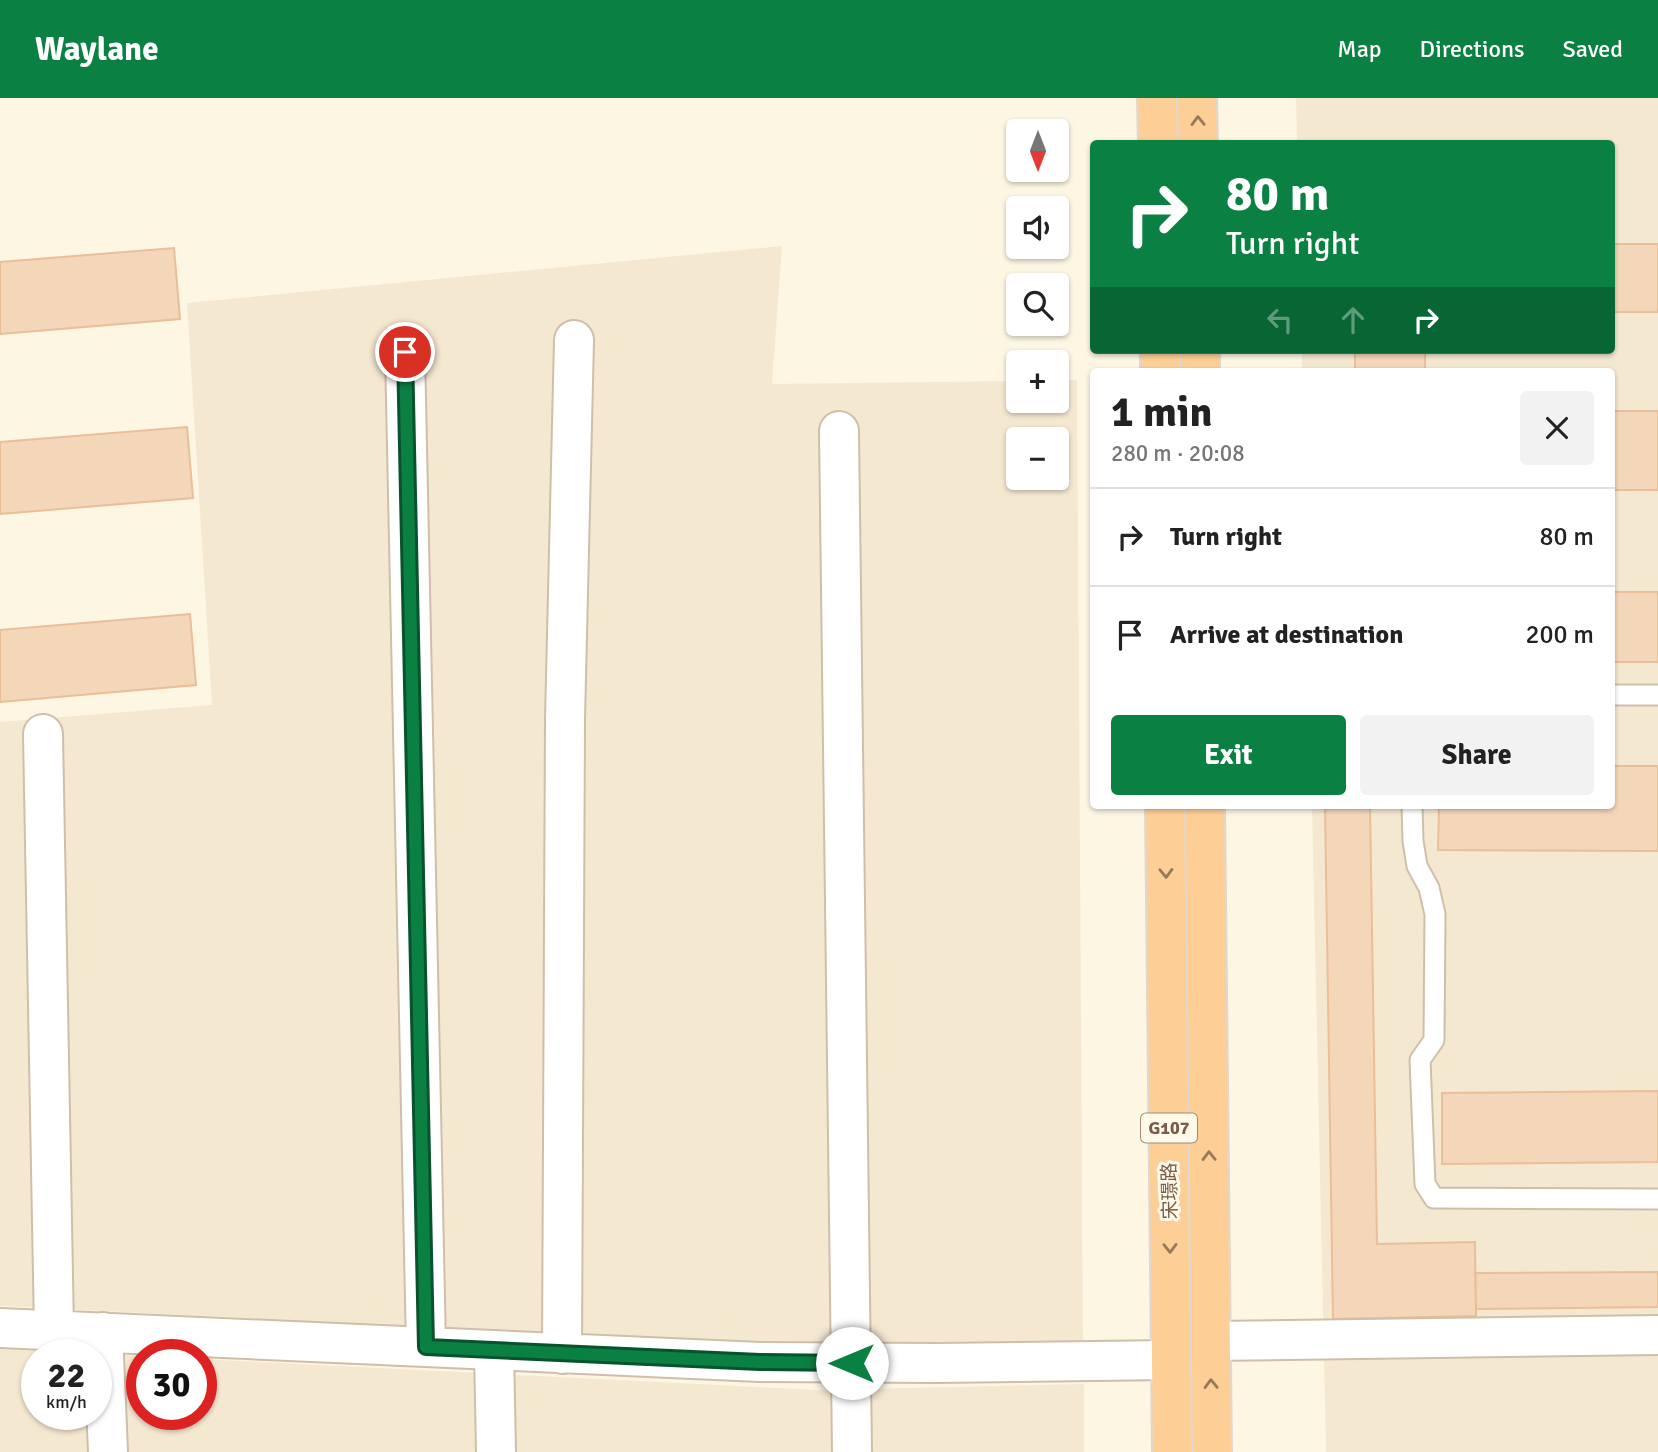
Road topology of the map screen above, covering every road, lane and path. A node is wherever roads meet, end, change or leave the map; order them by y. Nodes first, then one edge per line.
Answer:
1 (1157, 98) edge
2 (1197, 98) edge
3 (1158, 140) edge
4 (1198, 140) edge
5 (574, 340) dead end
6 (405, 352) dead end
7 (839, 431) dead end
8 (1615, 695) edge
9 (1658, 695) edge
10 (43, 734) dead end
11 (1165, 809) edge
12 (1205, 809) edge
13 (1412, 809) edge
14 (1658, 1199) edge
15 (0, 1328) edge
16 (54, 1330) junction
17 (103, 1332) junction
18 (1658, 1335) edge
19 (1211, 1341) junction
20 (426, 1347) junction
21 (494, 1350) junction
22 (562, 1353) junction
23 (1171, 1360) junction
24 (852, 1363) junction
25 (107, 1452) edge
26 (496, 1452) edge
27 (852, 1452) edge
28 (1172, 1452) edge
29 (1212, 1452) edge

1 - 3 highway
4 -> 2 highway
5 - 22 street
6 - 20 street
7 - 24 street
8 - 9 lane
10 - 16 street
11 -> 23 highway, 宋璟路 / G107
19 -> 12 highway, 宋璟路 / G107
13 - 14 lane
15 - 16 street
16 - 17 street
17 - 20 street
17 - 25 street
18 - 19 street
29 -> 19 highway, 宋璟路 / G107
20 - 21 street
21 - 22 street
21 - 26 street
22 - 24 street
23 - 24 street
23 - 28 highway, 宋璟路 / G107
24 - 27 street

